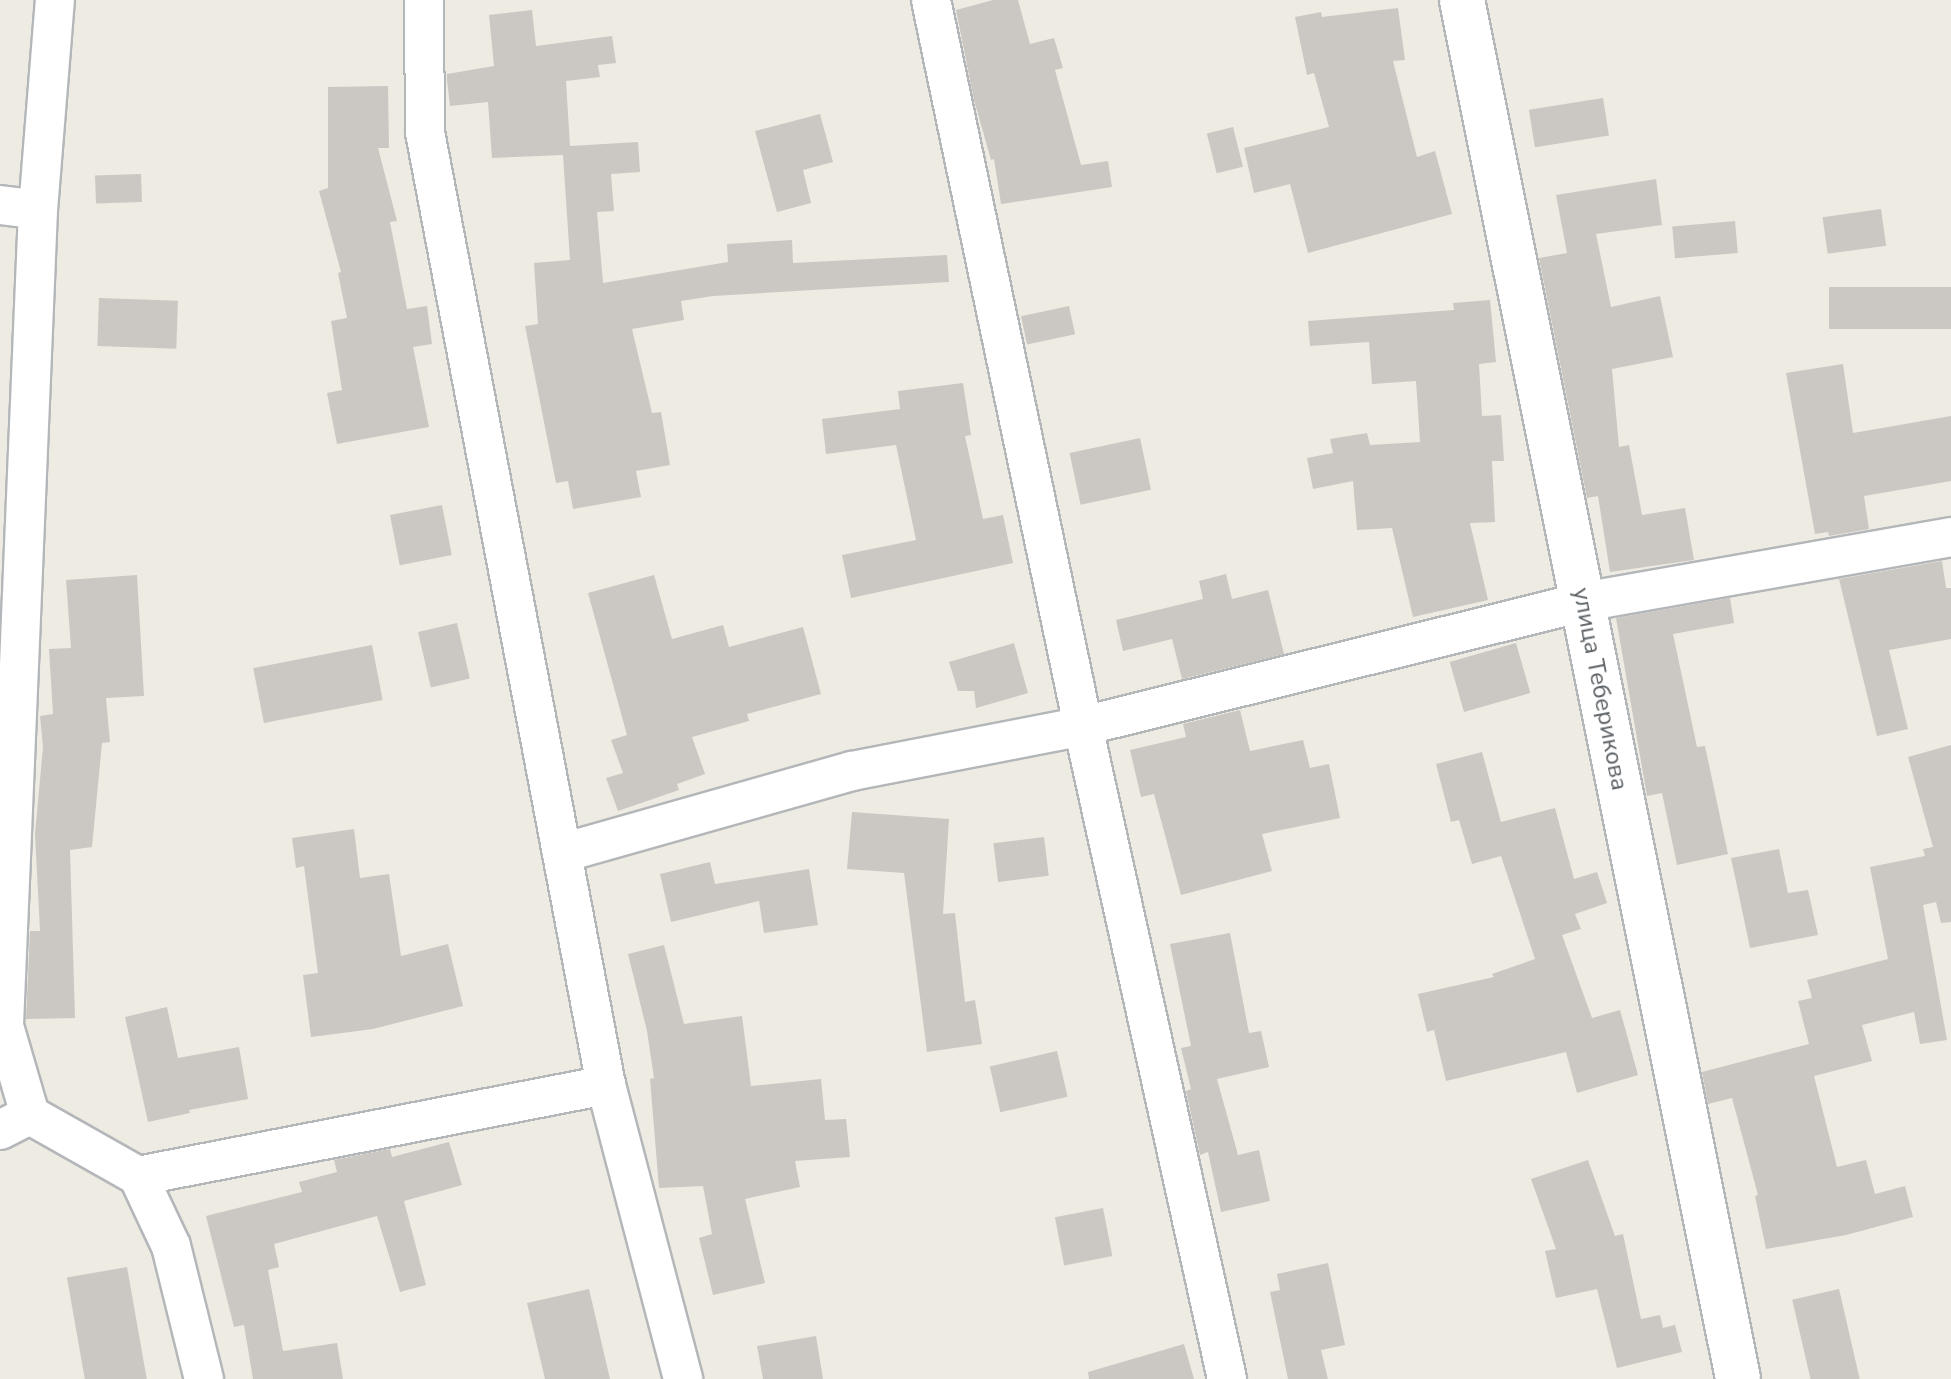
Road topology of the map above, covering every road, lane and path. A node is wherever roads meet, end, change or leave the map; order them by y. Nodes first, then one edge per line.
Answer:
1 (55, 0) edge
2 (424, 0) edge
3 (931, 0) edge
4 (1462, 0) edge
5 (0, 205) edge
6 (38, 210) junction
7 (1951, 537) edge
8 (1583, 602) junction
9 (8, 722) edge
10 (1083, 726) junction
11 (562, 853) junction
12 (606, 1085) junction
13 (15, 1122) edge
14 (138, 1176) junction
15 (204, 1379) edge
16 (683, 1379) edge
17 (1227, 1379) edge
18 (1738, 1379) edge

1 - 6 street
2 - 11 street
3 - 10 street
4 - 8 street, улица Теберикова
5 - 6 street
6 - 9 street
7 - 8 street
8 - 10 street
8 - 18 street, улица Теберикова
9 - 13 street
10 - 11 street
10 - 17 street
11 - 12 street
12 - 14 street
12 - 16 street
13 - 14 street
14 - 15 street

